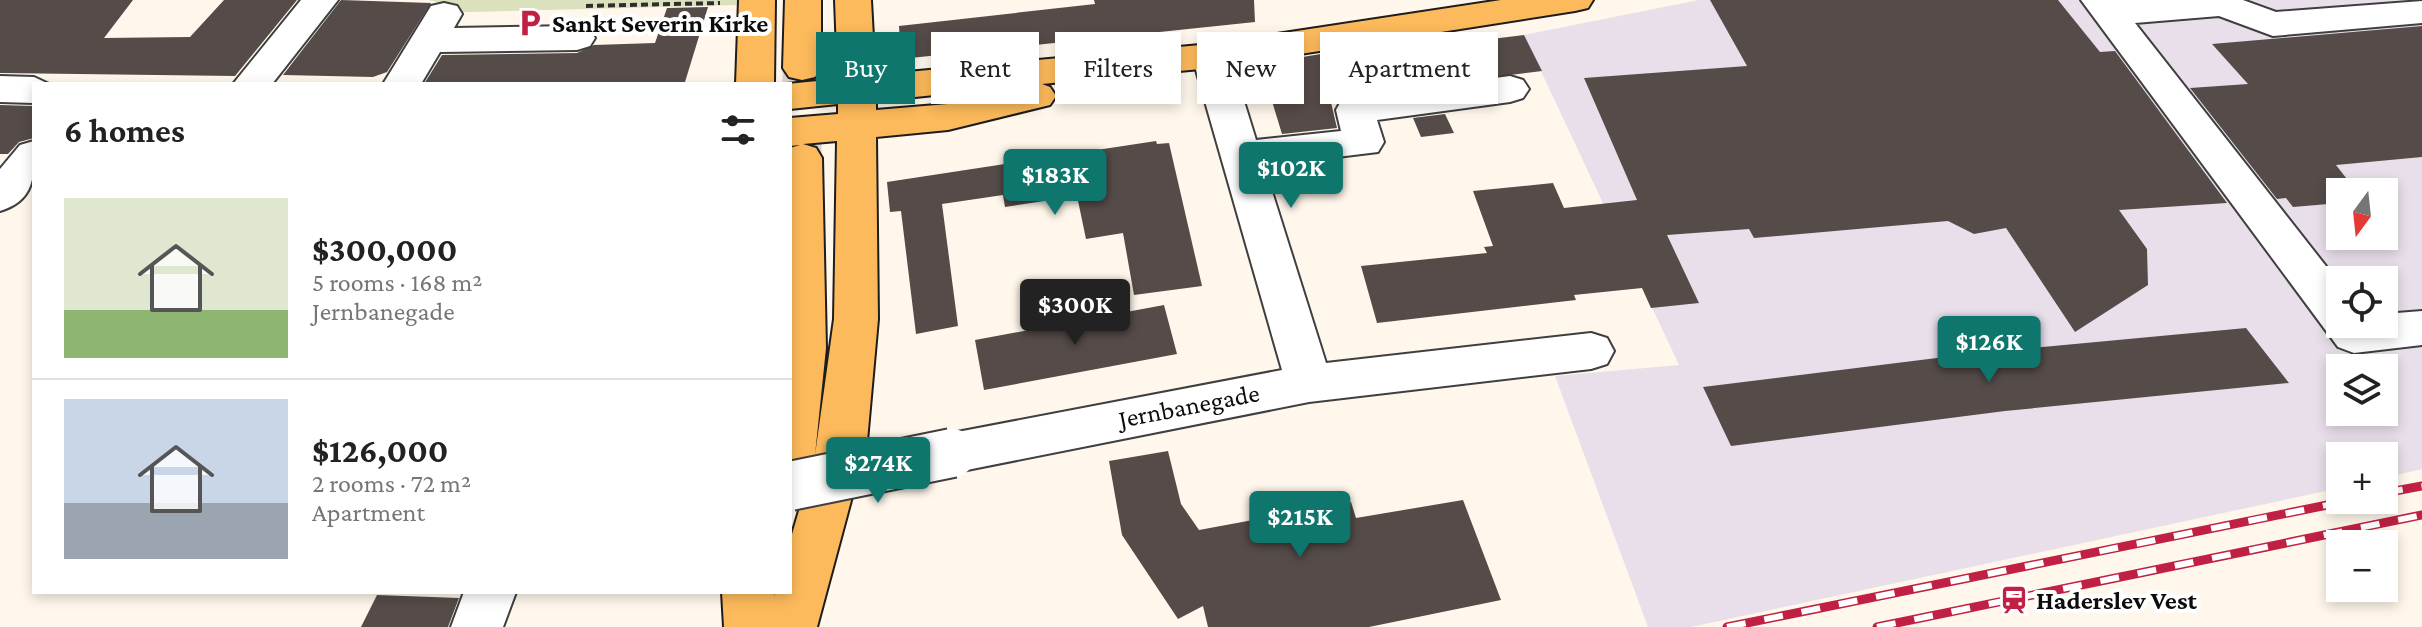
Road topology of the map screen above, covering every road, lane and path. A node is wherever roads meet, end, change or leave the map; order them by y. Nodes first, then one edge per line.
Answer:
1 (320, 0) edge
2 (588, 0) edge
3 (757, 0) edge
4 (803, 0) edge
5 (853, 0) edge
6 (1575, 0) edge
7 (1508, 6) edge
8 (2105, 6) edge
9 (2422, 12) edge
10 (581, 22) joint
11 (1304, 40) edge
12 (1197, 57) edge
13 (1197, 59) edge
14 (254, 82) edge
15 (403, 82) edge
16 (755, 82) tunnel mouth
17 (796, 82) edge
18 (0, 89) edge
19 (1510, 89) dead end
20 (32, 90) edge
21 (1226, 104) edge
22 (792, 108) edge
23 (857, 109) junction
24 (794, 138) edge
25 (1241, 155) junction
26 (20, 162) edge
27 (0, 196) edge
28 (2326, 298) edge
29 (2422, 328) edge
30 (2398, 330) edge
31 (1591, 351) dead end
32 (1309, 383) junction
33 (792, 449) edge
34 (792, 486) edge
35 (489, 594) edge
36 (748, 594) edge
37 (775, 594) edge
38 (477, 627) edge
39 (750, 627) edge
40 (771, 627) edge
41 (791, 627) edge

1 - 14 street
2 - 10 path
3 - 16 main road
4 - 17 main road
5 - 23 main road
6 - 7 main road
7 - 11 main road
8 - 9 street
8 - 28 street
10 - 15 street
12 - 23 main road
13 - 23 main road
17 - 23 main road
18 - 20 street
19 - 25 street
21 - 25 street
22 - 23 street
23 - 24 main road
23 - 41 main road
24 - 33 main road
25 - 32 street
26 - 27 street
29 - 30 street
31 - 32 street, Jernbanegade
32 - 34 street, Jernbanegade, bridge
35 - 38 street
36 - 39 main road
37 - 40 main road

